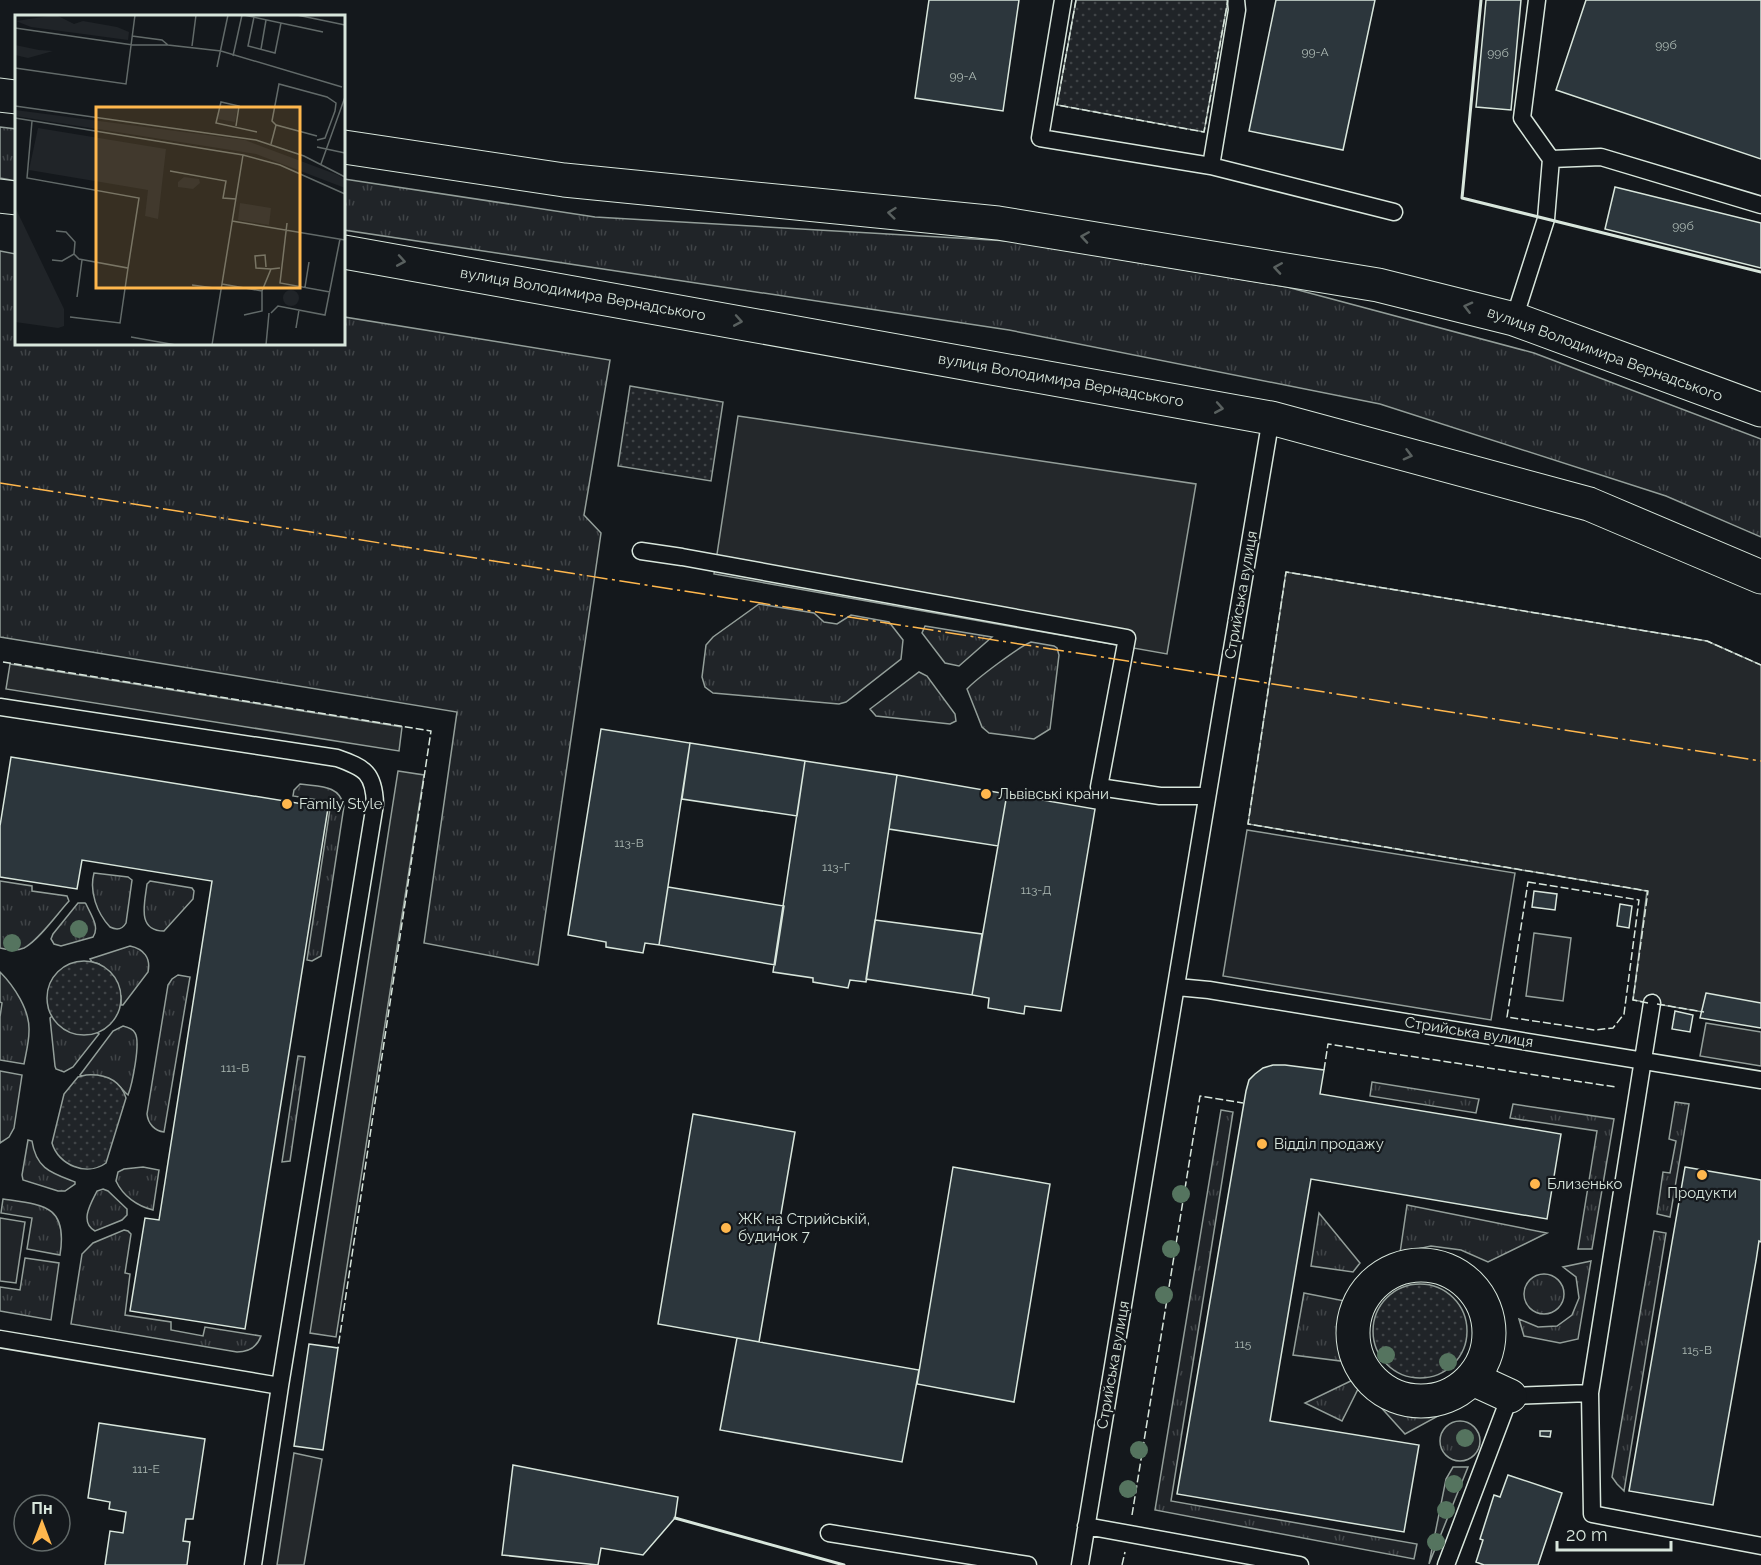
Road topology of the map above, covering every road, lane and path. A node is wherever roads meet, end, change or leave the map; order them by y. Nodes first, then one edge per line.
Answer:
1 (1063, 0) edge
2 (1236, 0) edge
3 (1537, 0) edge
4 (0, 95) edge
5 (15, 97) edge
6 (345, 147) edge
7 (1551, 159) junction
8 (1211, 166) junction
9 (0, 196) edge
10 (15, 198) edge
11 (1761, 204) edge
12 (1394, 212) dead end
13 (345, 252) edge
14 (1514, 319) junction
15 (1761, 410) edge
16 (1271, 417) junction
17 (641, 551) dead end
18 (1761, 577) edge
19 (0, 707) edge
20 (1207, 796) junction
21 (1177, 987) junction
22 (1652, 1003) dead end
23 (1644, 1060) junction
24 (1761, 1080) edge
25 (0, 1339) edge
26 (1473, 1379) junction
27 (280, 1386) junction
28 (1590, 1393) junction
29 (1510, 1396) junction
30 (1086, 1526) junction
31 (830, 1533) dead end
32 (1761, 1546) edge
33 (253, 1565) edge
34 (1028, 1565) edge
35 (1080, 1565) edge
36 (1300, 1565) edge
37 (1446, 1565) edge

1 - 8 lane
2 - 8 lane
3 - 7 lane
4 - 5 street
14 -> 6 street, вулиця Володимира Вернадського
7 - 11 lane
7 - 14 lane
8 - 12 lane
9 - 10 street
13 -> 16 street, вулиця Володимира Вернадського
14 - 15 street, вулиця Володимира Вернадського
16 -> 18 street, вулиця Володимира Вернадського
16 - 20 lane, Стрийська вулиця
17 - 20 lane
19 - 27 lane
20 - 21 lane, Стрийська вулиця
21 - 23 lane, Стрийська вулиця
21 - 30 lane, Стрийська вулиця
22 - 23 lane
23 - 24 lane, Стрийська вулиця
23 - 28 lane
25 - 27 lane
26 - 26 street
26 - 29 street
27 - 33 lane
28 - 29 lane
28 - 32 lane
29 - 37 lane
30 - 35 lane, Стрийська вулиця
30 - 36 lane
31 - 34 lane

